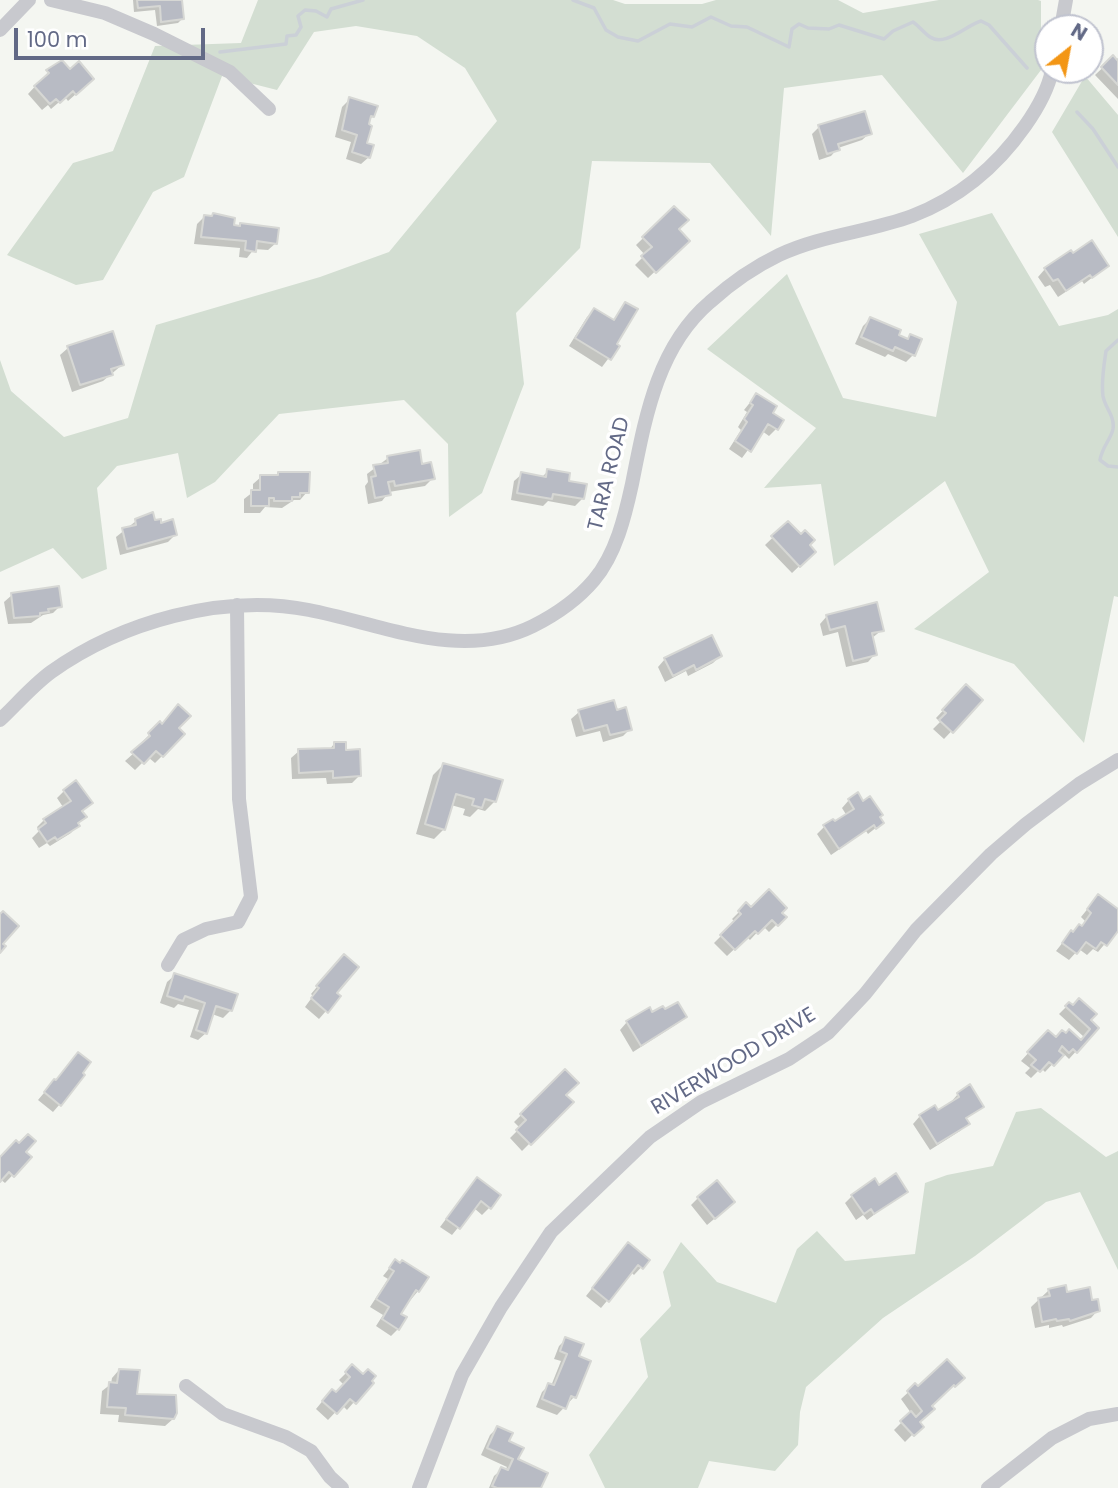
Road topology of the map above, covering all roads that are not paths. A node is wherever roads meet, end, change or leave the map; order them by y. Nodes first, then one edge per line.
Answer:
1 (29, 0) edge
2 (51, 0) edge
3 (0, 30) edge
4 (1047, 84) edge
5 (268, 109) dead end
6 (237, 605) junction
7 (0, 720) edge
8 (1118, 760) edge
9 (168, 965) dead end
10 (186, 1386) dead end
11 (1118, 1414) edge
12 (342, 1488) edge
13 (419, 1488) edge
14 (988, 1488) edge

1 - 3 street
2 - 5 street
4 - 6 street, TARA ROAD
6 - 7 street, TARA ROAD
6 - 9 street
8 - 13 street, RIVERWOOD DRIVE
10 - 12 street
11 - 14 street

